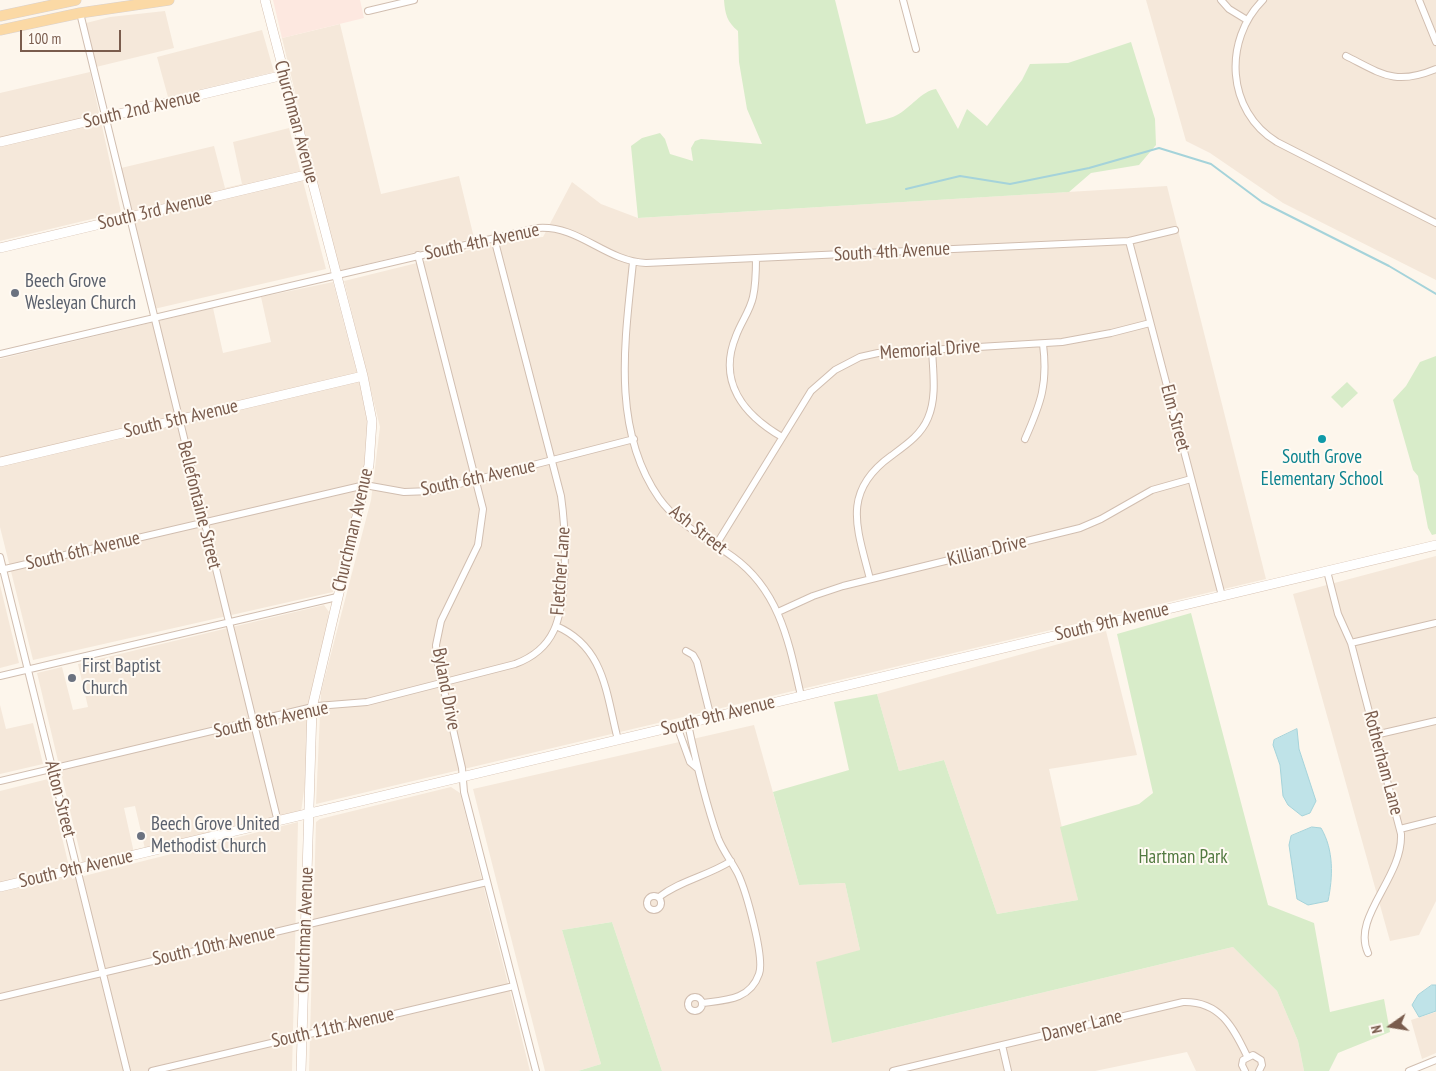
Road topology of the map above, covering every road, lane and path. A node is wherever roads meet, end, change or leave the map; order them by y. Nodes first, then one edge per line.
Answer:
1 (76, 0) edge
2 (169, 0) edge
3 (265, 0) edge
4 (414, 0) edge
5 (904, 0) edge
6 (1220, 0) edge
7 (1264, 0) edge
8 (1419, 0) edge
9 (368, 11) dead end
10 (80, 14) junction
11 (0, 16) edge
12 (1247, 20) junction
13 (0, 30) edge
14 (1436, 42) edge
15 (916, 49) dead end
16 (1346, 56) dead end
17 (1436, 70) edge
18 (284, 75) junction
19 (105, 118) junction
20 (0, 142) edge
21 (310, 174) junction
22 (128, 218) junction
23 (1436, 224) edge
24 (1175, 230) dead end
25 (494, 238) junction
26 (1129, 241) junction
27 (0, 248) edge
28 (418, 255) junction
29 (756, 258) junction
30 (634, 262) junction
31 (336, 275) junction
32 (153, 318) junction
33 (1150, 322) junction
34 (1043, 344) junction
35 (932, 349) junction
36 (0, 354) edge
37 (363, 376) junction
38 (178, 420) junction
39 (782, 437) junction
40 (634, 439) junction
41 (1025, 439) dead end
42 (552, 461) junction
43 (0, 462) edge
44 (1191, 479) junction
45 (477, 480) junction
46 (365, 485) junction
47 (204, 522) junction
48 (716, 545) junction
49 (1436, 545) edge
50 (0, 557) edge
51 (2, 570) edge
52 (1327, 571) junction
53 (870, 580) junction
54 (1222, 596) junction
55 (337, 597) junction
56 (778, 612) junction
57 (228, 622) junction
58 (1436, 623) edge
59 (556, 626) junction
60 (1351, 643) junction
61 (686, 651) dead end
62 (28, 669) junction
63 (0, 676) edge
64 (442, 683) junction
65 (802, 696) junction
66 (312, 708) junction
67 (711, 718) junction
68 (1436, 721) edge
69 (253, 722) junction
70 (688, 724) junction
71 (677, 726) junction
72 (1375, 736) junction
73 (618, 740) junction
74 (53, 769) junction
75 (698, 769) junction
76 (463, 778) junction
77 (0, 781) edge
78 (308, 814) junction
79 (1436, 820) edge
80 (278, 822) junction
81 (1400, 828) junction
82 (731, 861) junction
83 (77, 869) junction
84 (487, 882) junction
85 (0, 887) edge
86 (659, 897) dead end
87 (305, 925) junction
88 (1368, 953) dead end
89 (103, 973) junction
90 (514, 986) junction
91 (0, 997) edge
92 (702, 1003) dead end
93 (302, 1036) junction
94 (1002, 1045) junction
95 (1247, 1056) junction
96 (1436, 1060) edge
97 (127, 1071) edge
98 (152, 1071) edge
99 (301, 1071) edge
100 (536, 1071) edge
101 (893, 1071) edge
102 (1008, 1071) edge
103 (1245, 1071) edge
104 (1259, 1071) edge
105 (1409, 1071) edge

1 - 11 main road
2 - 10 main road
3 - 18 street, Churchman Avenue
4 - 9 street
5 - 15 street
6 - 12 street
7 - 12 street
8 - 14 street
10 - 13 main road
10 - 19 street, Bellefontaine Street
12 - 23 street
16 - 17 street
18 - 19 street, South 2nd Avenue
18 - 21 street, Churchman Avenue
19 - 20 street, South 2nd Avenue
19 - 22 street, Bellefontaine Street
21 - 22 street, South 3rd Avenue
21 - 31 street, Churchman Avenue
22 - 27 street, South 3rd Avenue
22 - 32 street, Bellefontaine Street
24 - 26 street, South 4th Avenue
25 - 28 street, South 4th Avenue
25 - 30 street, South 4th Avenue
25 - 42 street, Fletcher Lane
26 - 29 street, South 4th Avenue
26 - 33 street, Elm Street
28 - 31 street, South 4th Avenue
28 - 45 street, Byland Drive
29 - 30 street, South 4th Avenue
29 - 39 street
30 - 40 street, Ash Street
31 - 32 street, South 4th Avenue
31 - 37 street, Churchman Avenue
32 - 36 street, South 4th Avenue
32 - 38 street, Bellefontaine Street
33 - 34 street, Memorial Drive
33 - 44 street, Elm Street
34 - 35 street, Memorial Drive
34 - 41 street
35 - 39 street, Memorial Drive
35 - 53 street
37 - 38 street, South 5th Avenue
37 - 46 street, Churchman Avenue
38 - 43 street, South 5th Avenue
38 - 47 street, Bellefontaine Street
39 - 48 street, Memorial Drive
40 - 42 street, South 6th Avenue
40 - 48 street, Ash Street
42 - 45 street, South 6th Avenue
42 - 59 street, Fletcher Lane
44 - 53 street, Killian Drive
44 - 54 street, Elm Street
45 - 46 street, South 6th Avenue
45 - 64 street, Byland Drive
46 - 47 street, South 6th Avenue
46 - 55 street, Churchman Avenue
47 - 51 street, South 6th Avenue
47 - 57 street, Bellefontaine Street
48 - 56 street, Ash Street
49 - 52 street, South 9th Avenue
50 - 51 street, Alton Street
51 - 62 street, Alton Street
52 - 54 street, South 9th Avenue
52 - 60 street, Rotherham Lane
53 - 56 street, Killian Drive
54 - 65 street, South 9th Avenue
55 - 57 street
55 - 66 street, Churchman Avenue
56 - 65 street, Ash Street
57 - 62 street
57 - 69 street, Bellefontaine Street
58 - 60 street
59 - 64 street, South 8th Avenue
59 - 73 street, Fletcher Lane
60 - 72 street, Rotherham Lane
61 - 67 street
62 - 63 street
62 - 74 street, Alton Street
64 - 66 street, South 8th Avenue
64 - 76 street, Byland Drive
65 - 67 street, South 9th Avenue
66 - 69 street, South 8th Avenue
66 - 78 street, Churchman Avenue
67 - 70 street, South 9th Avenue
68 - 72 street
69 - 74 street, South 8th Avenue
69 - 80 street, Bellefontaine Street
70 - 71 street, South 9th Avenue
70 - 75 street
71 - 73 street, South 9th Avenue
71 - 75 street
72 - 81 street, Rotherham Lane
73 - 76 street, South 9th Avenue
74 - 77 street, South 8th Avenue
74 - 83 street, Alton Street
75 - 82 street
76 - 78 street, South 9th Avenue
76 - 84 street, Byland Drive
78 - 80 street, South 9th Avenue
78 - 87 street, Churchman Avenue
79 - 81 street
80 - 83 street, South 9th Avenue
81 - 88 street, Rotherham Lane
82 - 86 street
82 - 92 street
83 - 85 street, South 9th Avenue
83 - 89 street, Alton Street
84 - 87 street, South 10th Avenue
84 - 90 street, Byland Drive
87 - 89 street, South 10th Avenue
87 - 93 street, Churchman Avenue
89 - 91 street, South 10th Avenue
89 - 97 street, Alton Street
90 - 93 street, South 11th Avenue
90 - 100 street, Byland Drive
93 - 98 street, South 11th Avenue
93 - 99 street, Churchman Avenue
94 - 95 street, Danver Lane
94 - 101 street, Danver Lane
94 - 102 street
95 - 103 street
95 - 104 street, Danver Lane
96 - 105 street

